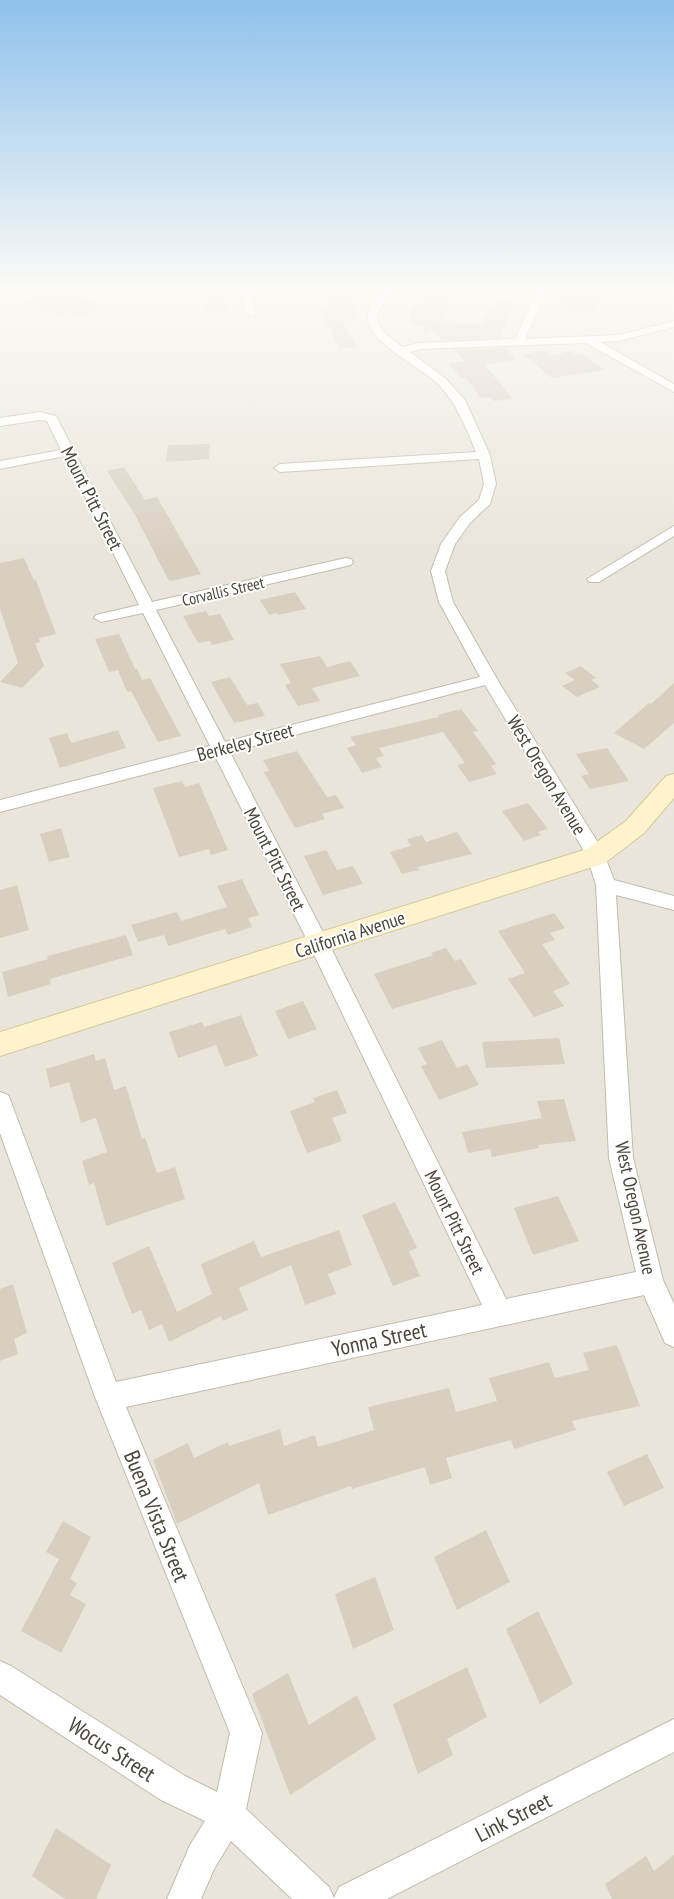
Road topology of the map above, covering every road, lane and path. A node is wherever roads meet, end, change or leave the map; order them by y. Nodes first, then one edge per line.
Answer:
1 (440, 380) edge
2 (658, 380) edge
3 (674, 389) edge
4 (0, 422) edge
5 (68, 452) junction
6 (484, 455) junction
7 (0, 465) edge
8 (280, 468) dead end
9 (674, 530) edge
10 (346, 562) dead end
11 (594, 579) dead end
12 (148, 607) junction
13 (101, 618) dead end
14 (489, 679) junction
15 (218, 748) junction
16 (674, 782) edge
17 (0, 806) edge
18 (596, 856) junction
19 (606, 886) junction
20 (674, 903) edge
21 (319, 944) junction
22 (0, 1044) edge
23 (0, 1102) edge
24 (651, 1281) junction
25 (499, 1313) junction
26 (674, 1334) edge
27 (108, 1397) junction
28 (0, 1677) edge
29 (674, 1735) edge
30 (228, 1815) junction
31 (184, 1899) edge
32 (317, 1899) edge
33 (351, 1899) edge

1 - 6 street, West Oregon Avenue
2 - 3 street
4 - 5 street, Mount Pitt Street
5 - 7 street
5 - 12 street, Mount Pitt Street
6 - 8 street
6 - 14 street, West Oregon Avenue
9 - 11 street
10 - 12 street, Corvallis Street
12 - 13 street, Corvallis Street
12 - 15 street, Mount Pitt Street
14 - 15 street, Berkeley Street
14 - 18 street, West Oregon Avenue
15 - 17 street, Berkeley Street
15 - 21 street, Mount Pitt Street
16 - 18 street, California Avenue
18 - 19 street, West Oregon Avenue
18 - 21 street, California Avenue
19 - 20 street
19 - 24 street, West Oregon Avenue
21 - 22 street, California Avenue
21 - 25 street, Mount Pitt Street
23 - 27 street, Buena Vista Street
24 - 25 street, Yonna Street
24 - 26 street, West Oregon Avenue
25 - 27 street, Yonna Street
27 - 30 street, Buena Vista Street
28 - 30 street, Wocus Street
29 - 33 street, Link Street
30 - 31 street, Buena Vista Street
30 - 32 street

